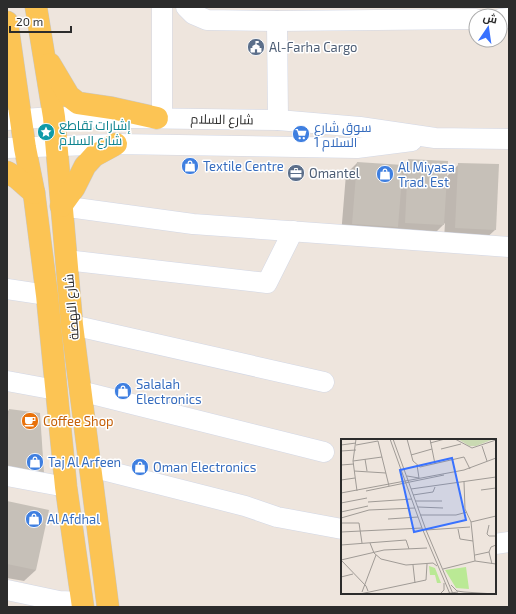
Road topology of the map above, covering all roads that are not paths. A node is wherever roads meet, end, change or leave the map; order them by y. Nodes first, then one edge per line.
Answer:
1 (36, 7) edge
2 (162, 7) edge
3 (186, 7) edge
4 (343, 14) edge
5 (468, 19) edge
6 (277, 21) junction
7 (7, 22) edge
8 (43, 53) junction
9 (54, 117) junction
10 (159, 118) junction
11 (14, 120) edge
12 (278, 120) junction
13 (435, 138) junction
14 (509, 139) edge
15 (116, 144) junction
16 (16, 148) edge
17 (57, 148) junction
18 (7, 172) edge
19 (34, 193) junction
20 (61, 206) junction
21 (293, 231) junction
22 (509, 247) edge
23 (66, 260) junction
24 (7, 289) edge
25 (47, 295) junction
26 (72, 325) junction
27 (7, 381) edge
28 (324, 382) dead end
29 (56, 390) junction
30 (80, 391) junction
31 (324, 452) dead end
32 (91, 467) junction
33 (7, 476) edge
34 (66, 488) junction
35 (341, 529) edge
36 (509, 542) edge
37 (496, 544) edge
38 (7, 590) edge
39 (82, 604) edge
40 (108, 607) edge

1 - 8 main road, شارع النهضة
2 - 10 street
3 - 6 street
4 - 5 street
4 - 6 street
6 - 12 street
7 - 11 main road, شارع النهضة
8 - 9 main road, شارع النهضة
8 - 10 main road
9 - 10 street, شارع السلام
9 - 11 street, شارع السلام
9 - 17 main road, شارع النهضة
10 - 12 street, شارع السلام
11 - 16 main road, شارع النهضة
12 - 13 street, شارع السلام
13 - 14 street, شارع السلام
13 - 15 street, شارع السلام
15 - 17 street, شارع السلام
15 - 20 main road
16 - 17 street, شارع السلام
16 - 19 main road, شارع النهضة
17 - 20 main road, شارع النهضة
18 - 19 main road
19 - 25 main road, شارع النهضة
20 - 21 street
20 - 23 main road, شارع النهضة
21 - 22 street
21 - 23 street
23 - 26 main road, شارع النهضة
24 - 25 street
25 - 29 main road, شارع النهضة
26 - 28 street
26 - 30 main road, شارع النهضة
27 - 29 street
29 - 34 main road, شارع النهضة
30 - 31 street
30 - 32 main road, شارع النهضة
32 - 35 street
32 - 40 main road, شارع النهضة
33 - 34 street
34 - 39 main road, شارع النهضة
36 - 37 street
38 - 39 street

